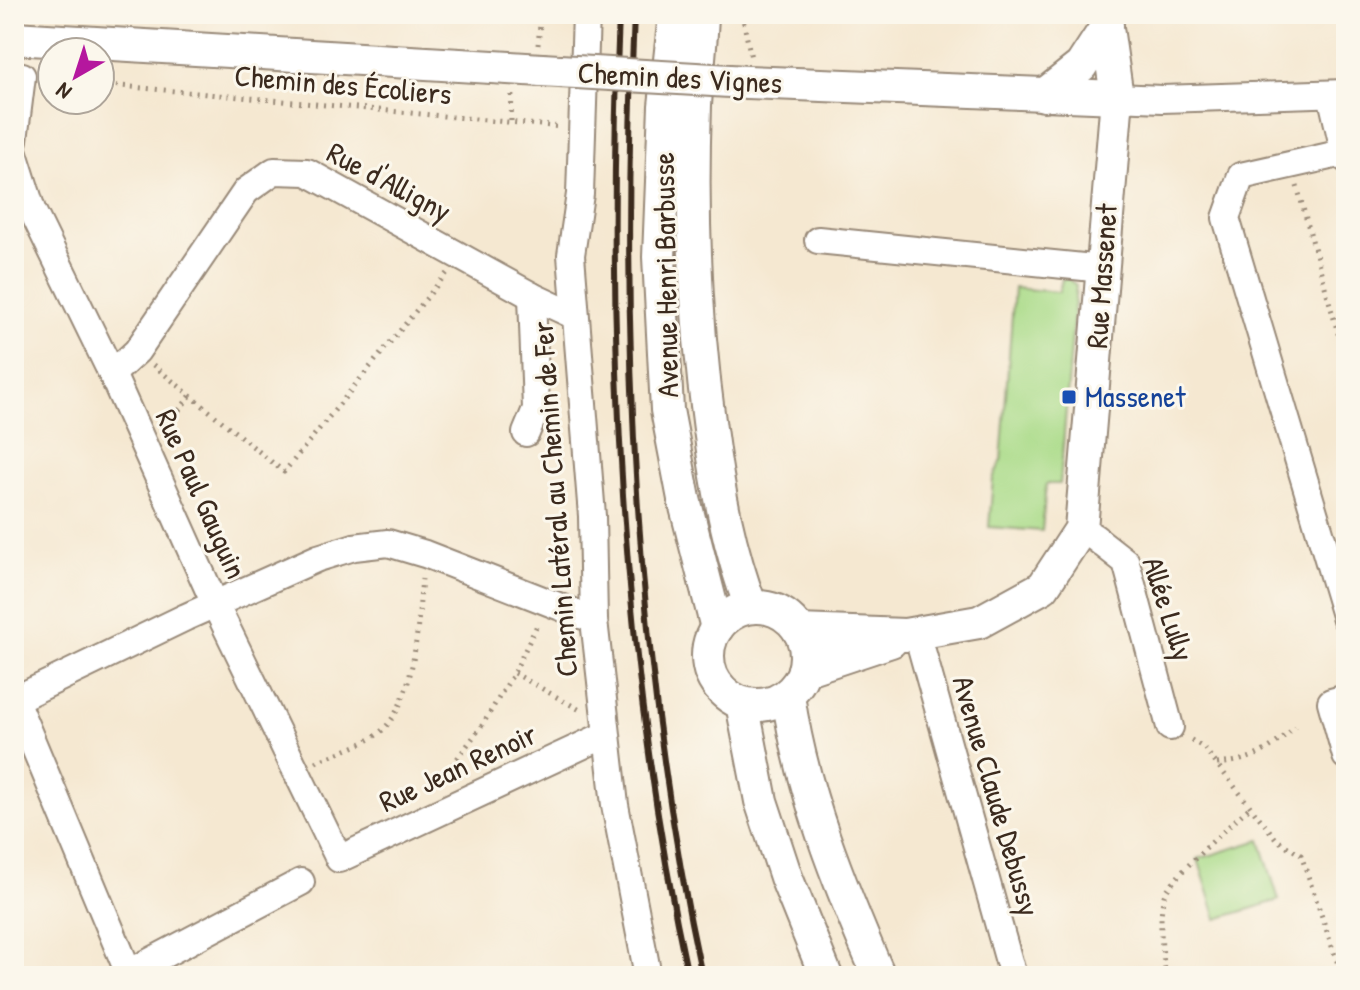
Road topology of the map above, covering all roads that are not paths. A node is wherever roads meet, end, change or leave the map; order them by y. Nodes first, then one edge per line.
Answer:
1 (586, 14) edge
2 (675, 14) edge
3 (702, 14) edge
4 (1106, 20) edge
5 (14, 38) edge
6 (22, 76) dead end
7 (1338, 94) edge
8 (1044, 95) junction
9 (1117, 97) junction
10 (14, 140) edge
11 (1112, 142) junction
12 (14, 153) edge
13 (1344, 156) edge
14 (818, 240) dead end
15 (1103, 269) junction
16 (532, 296) junction
17 (575, 316) junction
18 (112, 374) junction
19 (526, 433) dead end
20 (1081, 529) junction
21 (215, 604) junction
22 (751, 607) junction
23 (1346, 619) edge
24 (594, 620) junction
25 (717, 628) junction
26 (799, 631) junction
27 (911, 634) junction
28 (796, 682) junction
29 (1346, 698) edge
30 (14, 699) edge
31 (742, 703) junction
32 (1170, 727) road end
33 (596, 739) junction
34 (1346, 756) edge
35 (339, 859) joint
36 (301, 882) dead end
37 (643, 974) edge
38 (127, 975) edge
39 (826, 976) edge
40 (879, 976) edge
41 (1013, 976) edge

1 - 17 street, Chemin Latéral au Chemin de Fer
2 - 25 main road, Avenue Henri Barbusse
3 - 22 main road, Avenue Henri Barbusse
4 - 8 main road, Rue Massenet
4 - 9 main road, Rue Massenet
5 - 8 main road, Chemin des Vignes, bridge
6 - 10 street
7 - 9 street, Chemin des Vignes
7 - 13 street
8 - 9 main road, Chemin des Vignes
8 - 11 main road
9 - 11 main road, Rue Massenet
11 - 15 main road, Rue Massenet
12 - 18 street, Rue Paul Gauguin
13 - 23 street
14 - 15 street
15 - 20 main road, Rue Massenet
16 - 17 street, Rue d'Alligny
16 - 18 street, Rue d'Alligny
16 - 19 street
17 - 24 street, Chemin Latéral au Chemin de Fer
18 - 21 street, Rue Paul Gauguin
20 - 27 main road, Rue Massenet
20 - 32 street, Allée Lully
21 - 24 street
21 - 30 street
21 - 35 street, Rue Paul Gauguin
22 - 25 main road
22 - 26 main road
24 - 33 street, Chemin Latéral au Chemin de Fer
25 - 31 main road
26 - 27 main road, Rue Massenet
26 - 28 main road
27 - 28 main road, Rue Massenet
27 - 41 street, Avenue Claude Debussy
28 - 31 main road
28 - 40 main road
29 - 34 street
30 - 38 street
31 - 39 main road
33 - 35 street, Rue Jean Renoir
33 - 37 street, Chemin Latéral au Chemin de Fer
36 - 38 street

